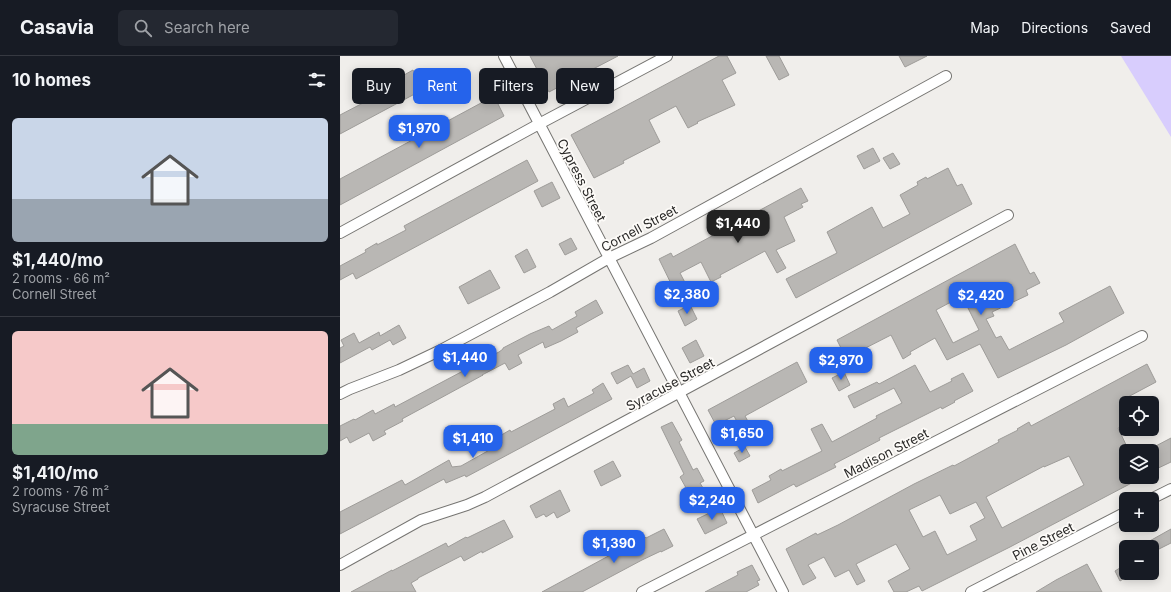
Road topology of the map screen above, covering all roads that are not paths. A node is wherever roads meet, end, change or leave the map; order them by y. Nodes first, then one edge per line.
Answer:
1 (504, 56) edge
2 (667, 56) edge
3 (946, 76) dead end
4 (539, 124) junction
5 (1008, 216) dead end
6 (340, 233) edge
7 (609, 258) junction
8 (1142, 336) dead end
9 (680, 393) junction
10 (340, 394) edge
11 (1171, 489) edge
12 (1159, 495) edge
13 (1119, 516) edge
14 (753, 535) junction
15 (340, 565) edge
16 (642, 592) edge
17 (783, 592) edge
18 (971, 592) edge

1 - 4 street, Cypress Street
2 - 4 street
3 - 7 street, Cornell Street
4 - 6 street
4 - 7 street, Cypress Street
5 - 9 street, Syracuse Street
7 - 9 street, Cypress Street
7 - 10 street, Cornell Street
8 - 14 street, Madison Street
9 - 14 street, Cypress Street
9 - 15 street, Syracuse Street
11 - 12 street
13 - 18 street, Pine Street
14 - 16 street, Madison Street
14 - 17 street, Cypress Street

